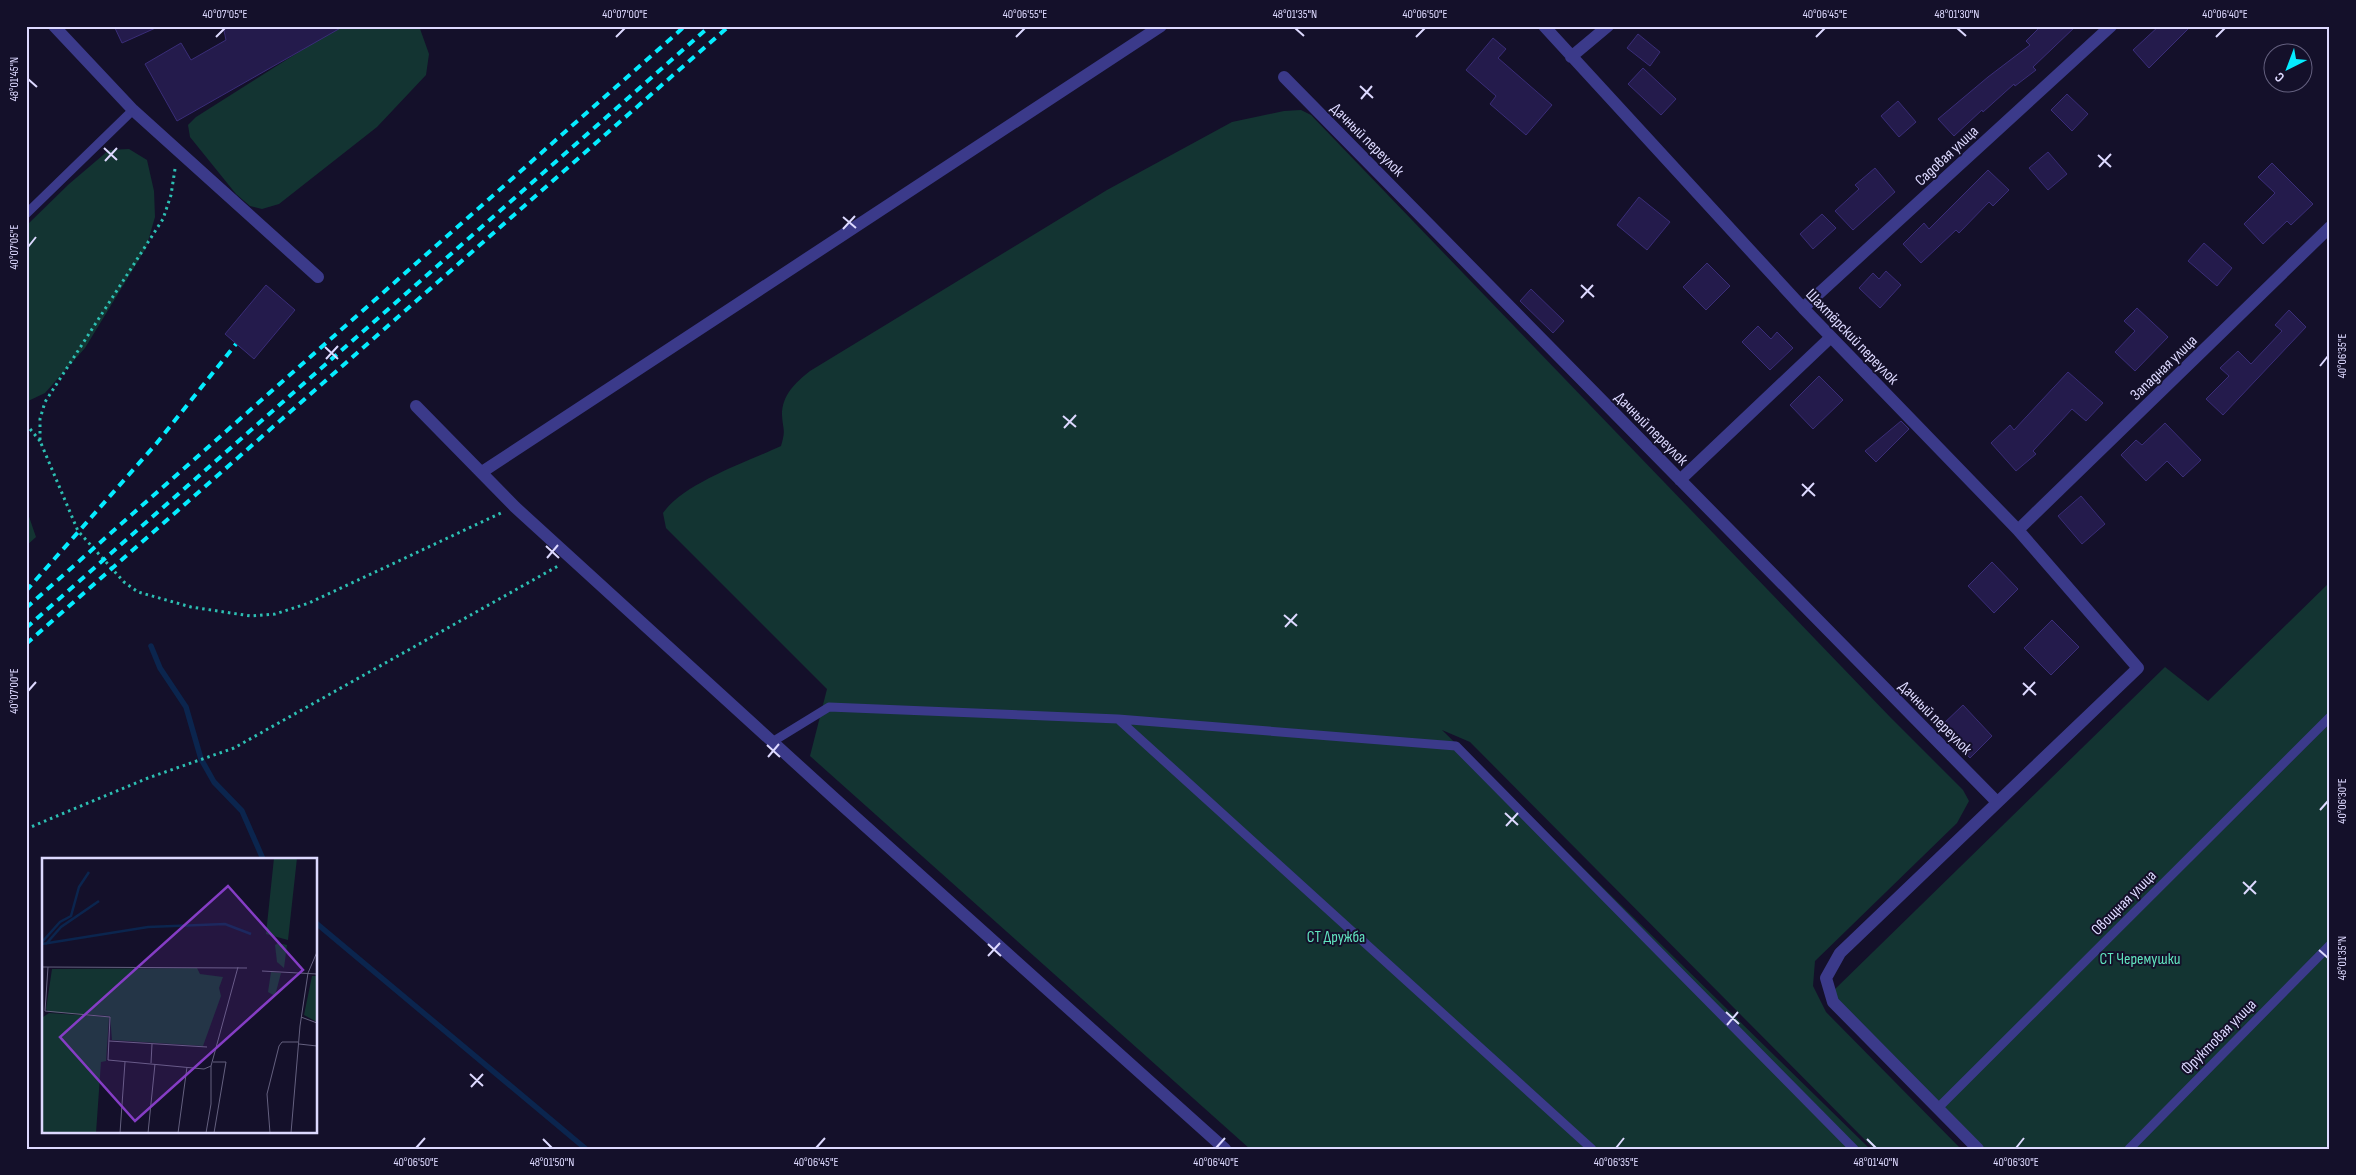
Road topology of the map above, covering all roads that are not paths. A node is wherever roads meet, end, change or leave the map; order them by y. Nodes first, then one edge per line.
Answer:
1 (54, 26) edge
2 (1161, 26) edge
3 (1544, 26) edge
4 (1608, 26) edge
5 (2111, 26) edge
6 (1571, 57) junction
7 (1284, 76) dead end
8 (134, 110) junction
9 (26, 214) edge
10 (2330, 227) edge
11 (318, 277) dead end
12 (1803, 308) junction
13 (1831, 337) junction
14 (416, 406) dead end
15 (482, 472) junction
16 (1680, 480) junction
17 (2018, 530) junction
18 (2330, 717) edge
19 (1118, 719) junction
20 (772, 742) junction
21 (1997, 802) junction
22 (2330, 945) edge
23 (1938, 1108) junction
24 (1225, 1149) edge
25 (1592, 1149) edge
26 (1854, 1149) edge
27 (1978, 1149) edge
28 (2128, 1149) edge

1 - 8 street
2 - 15 street
3 - 6 street, Шахтёрский переулок
4 - 6 street
5 - 12 street, Садовая улица
6 - 12 street, Шахтёрский переулок
7 - 16 street, Дачный переулок
8 - 9 lane
8 - 11 street
10 - 17 street, Западная улица
12 - 13 street, Шахтёрский переулок
13 - 16 street
13 - 17 street, Шахтёрский переулок
14 - 15 street
15 - 20 street
16 - 21 street, Дачный переулок
17 - 21 street, Шахтёрский переулок
18 - 23 lane, Овощная улица
19 - 20 lane
19 - 25 lane
19 - 26 lane
20 - 24 street
21 - 23 street
22 - 28 lane, Фруктовая улица
23 - 27 street

